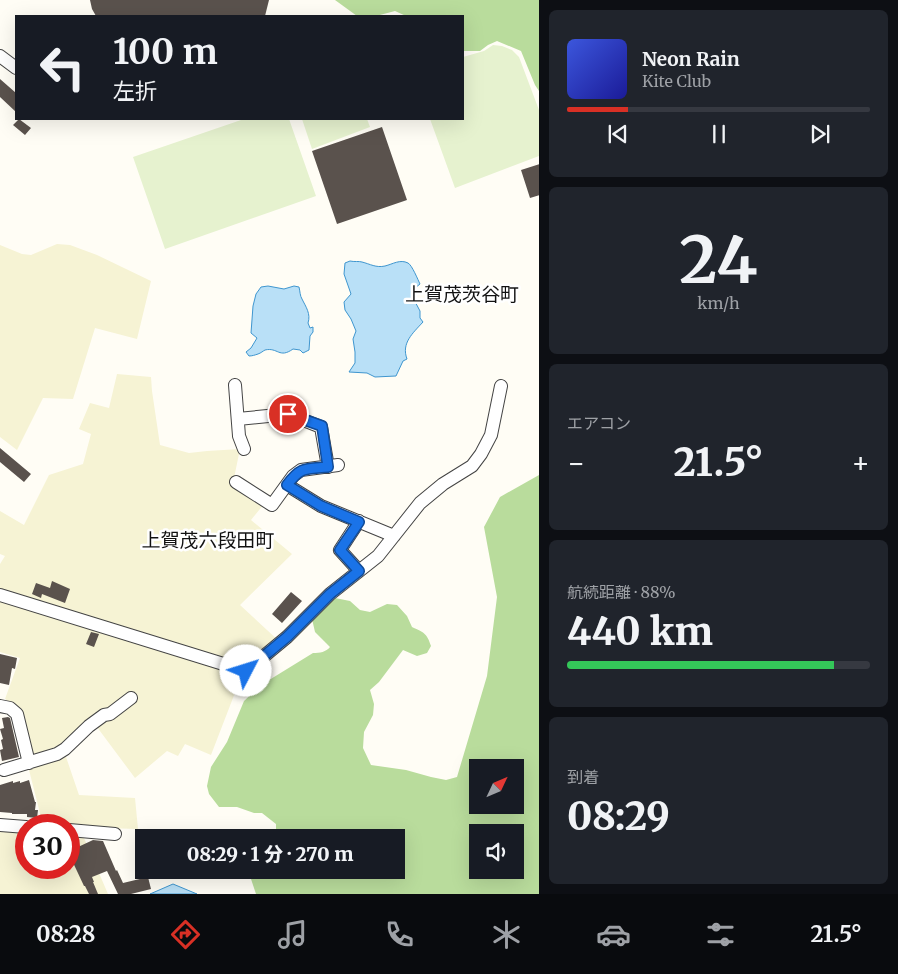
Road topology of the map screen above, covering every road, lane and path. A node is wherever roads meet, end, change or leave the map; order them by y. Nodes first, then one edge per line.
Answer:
1 (0, 56) edge
2 (15, 67) edge
3 (235, 385) dead end
4 (501, 386) dead end
5 (238, 419) junction
6 (244, 449) dead end
7 (236, 482) dead end
8 (287, 485) junction
9 (359, 522) junction
10 (394, 536) junction
11 (359, 571) junction
12 (0, 595) edge
13 (131, 698) dead end
14 (0, 706) edge
15 (29, 762) junction
16 (4, 770) dead end
17 (0, 825) edge
18 (15, 826) edge
19 (80, 831) edge
20 (115, 834) dead end

1 - 2 street
3 - 5 street
4 - 10 street
5 - 6 street
5 - 8 street
7 - 8 street
8 - 9 street
9 - 10 street
9 - 11 street
10 - 11 street
11 - 12 street
13 - 15 street
14 - 15 street
15 - 16 street
17 - 18 street
19 - 20 street

